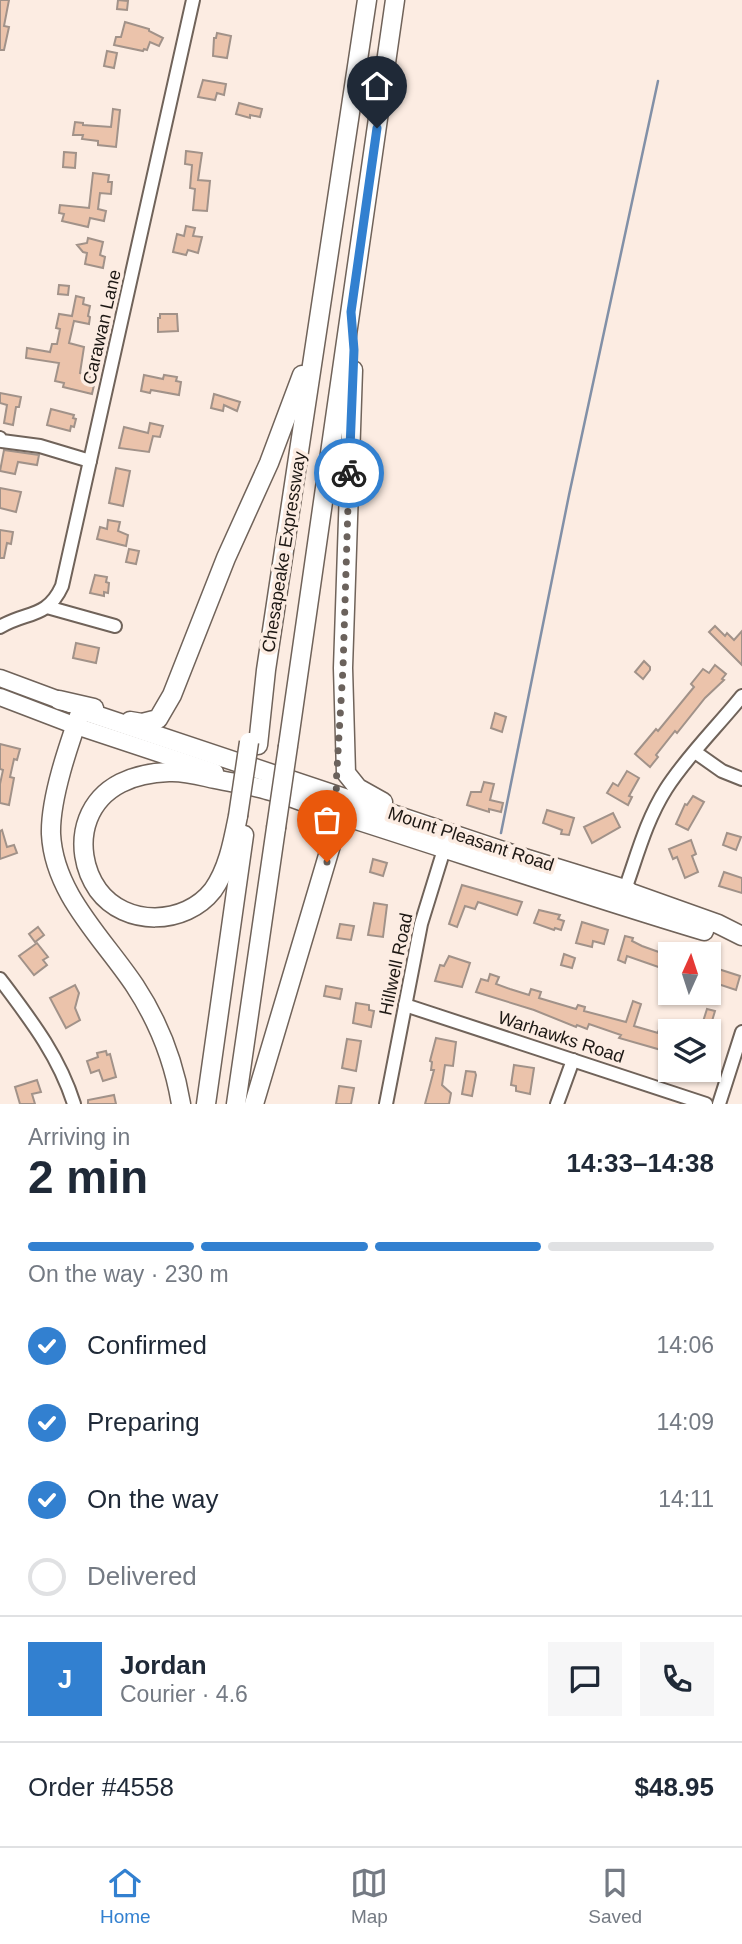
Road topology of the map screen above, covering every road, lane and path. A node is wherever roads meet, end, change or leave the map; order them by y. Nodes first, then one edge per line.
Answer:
1 (193, 0) edge
2 (367, 0) edge
3 (395, 0) edge
4 (335, 214) junction
5 (351, 312) junction
6 (0, 438) edge
7 (90, 461) junction
8 (47, 607) junction
9 (115, 626) dead end
10 (0, 627) edge
11 (343, 668) junction
12 (0, 678) edge
13 (742, 696) edge
14 (0, 697) edge
15 (59, 699) junction
16 (78, 718) junction
17 (695, 752) junction
18 (742, 779) edge
19 (267, 790) junction
20 (337, 795) junction
21 (340, 815) junction
22 (243, 817) junction
23 (447, 841) junction
24 (622, 897) junction
25 (742, 937) edge
26 (0, 979) edge
27 (405, 1006) junction
28 (742, 1032) edge
29 (573, 1060) junction
30 (686, 1101) edge
31 (74, 1104) edge
32 (181, 1104) edge
33 (206, 1104) edge
34 (236, 1104) edge
35 (254, 1104) edge
36 (386, 1104) edge
37 (557, 1104) edge
38 (706, 1104) edge
39 (719, 1104) edge

1 - 7 street, Carawan Lane
2 - 4 highway, Chesapeake Expressway
3 - 5 highway, Chesapeake Expressway
4 - 15 highway
4 - 22 highway, Chesapeake Expressway
5 - 11 highway
5 - 34 highway, Chesapeake Expressway, bridge
6 - 7 street
7 - 8 street, Carawan Lane
8 - 9 street
8 - 10 street
11 - 20 highway
11 - 23 highway
12 - 15 main road, Mount Pleasant Road
13 - 17 street
14 - 16 main road, Mount Pleasant Road
15 - 16 main road, Mount Pleasant Road
16 - 19 main road, Mount Pleasant Road
16 - 20 highway, Mount Pleasant Road
16 - 32 highway
17 - 18 street
17 - 24 street
19 - 21 highway, Mount Pleasant Road
19 - 22 highway
20 - 21 highway
20 - 23 highway, Mount Pleasant Road
21 - 23 highway, Mount Pleasant Road
21 - 35 highway
22 - 33 highway, Chesapeake Expressway
23 - 24 highway, Mount Pleasant Road
23 - 27 street, Hillwell Road
24 - 25 highway, Mount Pleasant Road
26 - 31 street
27 - 29 street, Warhawks Road
27 - 36 street, Hillwell Road
28 - 39 street
29 - 30 street, Warhawks Road
29 - 37 street
30 - 38 street, Warhawks Road

